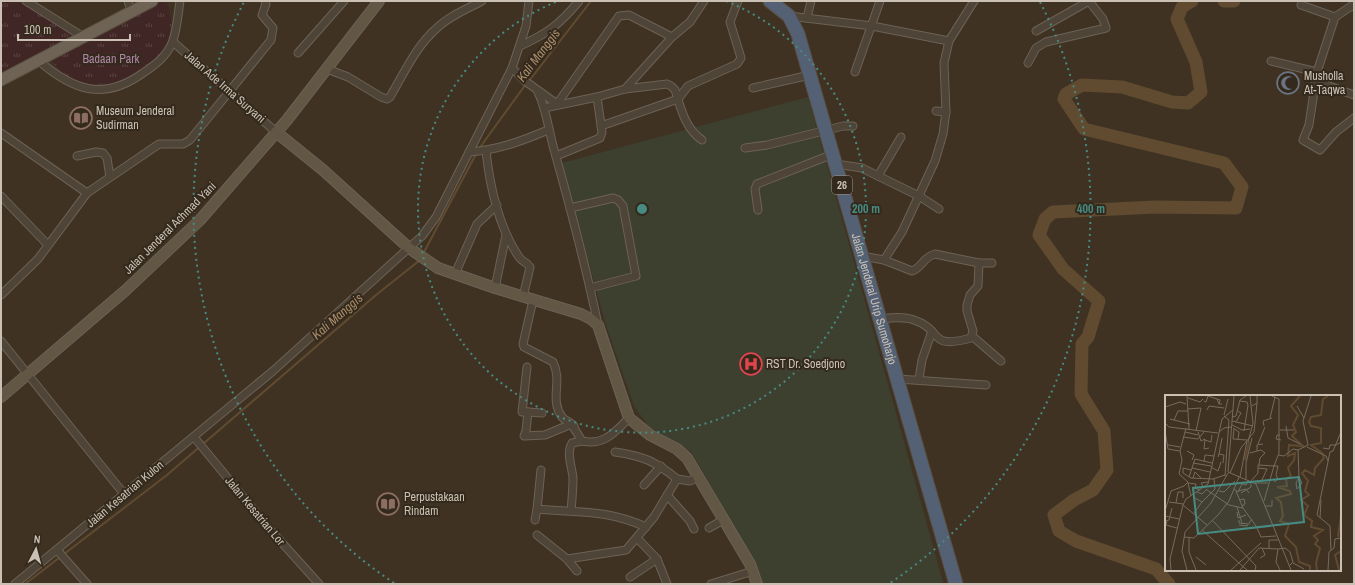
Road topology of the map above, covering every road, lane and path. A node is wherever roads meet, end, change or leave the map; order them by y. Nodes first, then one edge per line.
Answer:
1 (26, 1) edge
2 (152, 1) edge
3 (180, 1) edge
4 (265, 1) edge
5 (344, 1) edge
6 (379, 1) edge
7 (482, 1) edge
8 (529, 1) edge
9 (579, 1) edge
10 (704, 1) edge
11 (738, 1) edge
12 (770, 1) edge
13 (810, 1) edge
14 (880, 1) edge
15 (974, 1) edge
16 (1089, 1) edge
17 (1353, 4) edge
18 (1301, 5) dead end
19 (129, 6) edge
20 (789, 16) junction
21 (1335, 17) junction
22 (807, 18) junction
23 (872, 26) junction
24 (1036, 31) dead end
25 (672, 37) junction
26 (86, 38) junction
27 (949, 41) junction
28 (173, 42) junction
29 (520, 46) junction
30 (298, 53) dead end
31 (1271, 61) dead end
32 (39, 62) junction
33 (1028, 63) dead end
34 (327, 68) junction
35 (512, 68) junction
36 (855, 72) dead end
37 (1317, 72) junction
38 (810, 74) junction
39 (1, 80) edge
40 (1315, 81) junction
41 (753, 88) dead end
42 (625, 89) junction
43 (229, 90) junction
44 (538, 90) junction
45 (1354, 95) edge
46 (597, 97) junction
47 (678, 99) junction
48 (557, 104) junction
49 (544, 108) junction
50 (936, 111) dead end
51 (946, 112) junction
52 (1354, 118) edge
53 (601, 126) junction
54 (853, 126) dead end
55 (548, 130) junction
56 (276, 132) junction
57 (826, 132) junction
58 (1, 134) edge
59 (901, 137) dead end
60 (702, 140) dead end
61 (745, 148) dead end
62 (477, 152) junction
63 (77, 156) dead end
64 (556, 156) junction
65 (834, 159) junction
66 (878, 176) junction
67 (110, 177) junction
68 (86, 193) junction
69 (1, 196) edge
70 (918, 196) junction
71 (497, 204) junction
72 (570, 208) junction
73 (939, 208) dead end
74 (758, 210) dead end
75 (506, 235) junction
76 (48, 245) junction
77 (409, 248) junction
78 (862, 256) junction
79 (884, 260) junction
80 (992, 262) dead end
81 (979, 263) junction
82 (455, 274) junction
83 (495, 288) junction
84 (590, 288) junction
85 (1, 295) edge
86 (523, 297) junction
87 (533, 300) junction
88 (880, 318) junction
89 (598, 325) junction
90 (932, 331) junction
91 (972, 336) junction
92 (1, 341) edge
93 (1000, 361) dead end
94 (527, 367) dead end
95 (29, 374) junction
96 (898, 379) junction
97 (919, 379) junction
98 (986, 385) dead end
99 (1, 397) edge
100 (555, 410) dead end
101 (528, 412) junction
102 (542, 413) dead end
103 (629, 418) junction
104 (564, 427) junction
105 (194, 437) junction
106 (583, 442) junction
107 (615, 452) dead end
108 (661, 466) junction
109 (541, 470) dead end
110 (698, 476) junction
111 (677, 479) junction
112 (644, 485) dead end
113 (124, 494) junction
114 (668, 494) junction
115 (537, 509) junction
116 (571, 511) junction
117 (535, 520) dead end
118 (723, 520) junction
119 (646, 527) junction
120 (708, 528) dead end
121 (694, 529) dead end
122 (537, 535) dead end
123 (637, 538) junction
124 (57, 550) junction
125 (567, 559) junction
126 (657, 559) junction
127 (577, 571) dead end
128 (753, 571) junction
129 (630, 577) dead end
130 (14, 584) edge
131 (87, 584) edge
132 (319, 584) edge
133 (668, 584) edge
134 (711, 584) edge
135 (757, 584) edge
136 (956, 584) edge

1 - 26 street
2 - 19 main road
3 - 28 street, Jalan Ade Irma Suryani
4 - 43 street
5 - 30 street
6 - 34 street, Jalan Jenderal Achmad Yani
7 - 34 street
8 - 29 street, Jalan Kesatrian Kulon
9 - 29 street
10 - 25 street
11 - 47 street
12 - 20 highway, Jalan Jenderal Urip Sumoharjo / 26
13 - 22 street
14 - 23 street
15 - 27 street
16 - 24 street
16 - 33 street
17 - 21 street
18 - 21 street
19 - 26 main road
20 - 22 street
20 - 38 highway, Jalan Jenderal Urip Sumoharjo / 26
21 - 37 street
22 - 23 street
23 - 27 street
23 - 36 street
25 - 42 street
25 - 48 street
26 - 32 main road
27 - 51 street
28 - 32 street, Jalan Ade Irma Suryani
28 - 43 street, Jalan Ade Irma Suryani
29 - 35 street, Jalan Kesatrian Kulon
31 - 37 street
32 - 39 main road
34 - 56 street, Jalan Jenderal Achmad Yani
35 - 44 street
35 - 62 street, Jalan Kesatrian Kulon
37 - 40 street
38 - 41 street
38 - 57 highway, Jalan Jenderal Urip Sumoharjo / 26
40 - 45 street
40 - 52 street
42 - 46 street
42 - 47 street
43 - 56 street, Jalan Ade Irma Suryani
43 - 67 street
44 - 48 street
44 - 49 street
46 - 48 street
46 - 53 street
47 - 53 street
47 - 60 street
48 - 49 street
49 - 55 street
50 - 51 street
51 - 70 street
53 - 64 street
54 - 57 street
55 - 62 street
55 - 64 street
56 - 77 street
56 - 95 street, Jalan Jenderal Achmad Yani
57 - 61 street
57 - 65 highway, Jalan Jenderal Urip Sumoharjo / 26
58 - 68 street
59 - 66 street
62 - 71 street
62 - 77 street, Jalan Kesatrian Kulon
63 - 67 street
64 - 72 street
65 - 66 street
65 - 74 street
65 - 78 highway, Jalan Jenderal Urip Sumoharjo / 26
66 - 70 street
67 - 68 street
68 - 76 street
69 - 76 street
70 - 73 street
70 - 79 street
71 - 75 street
71 - 82 street
72 - 84 street
72 - 84 street
75 - 83 street
75 - 86 street
76 - 85 street
77 - 82 street
77 - 105 street, Jalan Kesatrian Kulon
78 - 79 street
78 - 88 highway, Jalan Jenderal Urip Sumoharjo / 26
79 - 81 street
80 - 81 street
81 - 91 street
82 - 83 street
83 - 86 street
84 - 89 street
86 - 87 street
87 - 89 street
87 - 106 street
88 - 90 street
88 - 96 highway, Jalan Jenderal Urip Sumoharjo / 26
89 - 103 street
90 - 91 street
90 - 97 street
91 - 93 street
92 - 95 street
94 - 101 street
95 - 99 street, Jalan Jenderal Achmad Yani
95 - 113 street
96 - 97 street
96 - 136 highway, Jalan Jenderal Urip Sumoharjo / 26
97 - 98 street
100 - 104 street
101 - 102 street
101 - 104 street
103 - 106 street
103 - 110 street
104 - 106 street
105 - 113 street, Jalan Kesatrian Kulon
105 - 132 street, Jalan Kesatrian Lor
106 - 116 street
107 - 108 street
108 - 111 street
108 - 112 street
109 - 115 street
110 - 111 street
110 - 118 street
111 - 114 street
113 - 124 street, Jalan Kesatrian Kulon
114 - 119 street
114 - 121 street
115 - 116 street
115 - 117 street
116 - 119 street
118 - 120 street
118 - 128 street
119 - 123 street
122 - 125 street
123 - 125 street
123 - 126 street
124 - 130 street, Jalan Kesatrian Kulon
124 - 131 street
125 - 127 street
126 - 129 street
126 - 133 street
128 - 134 street
128 - 135 street

